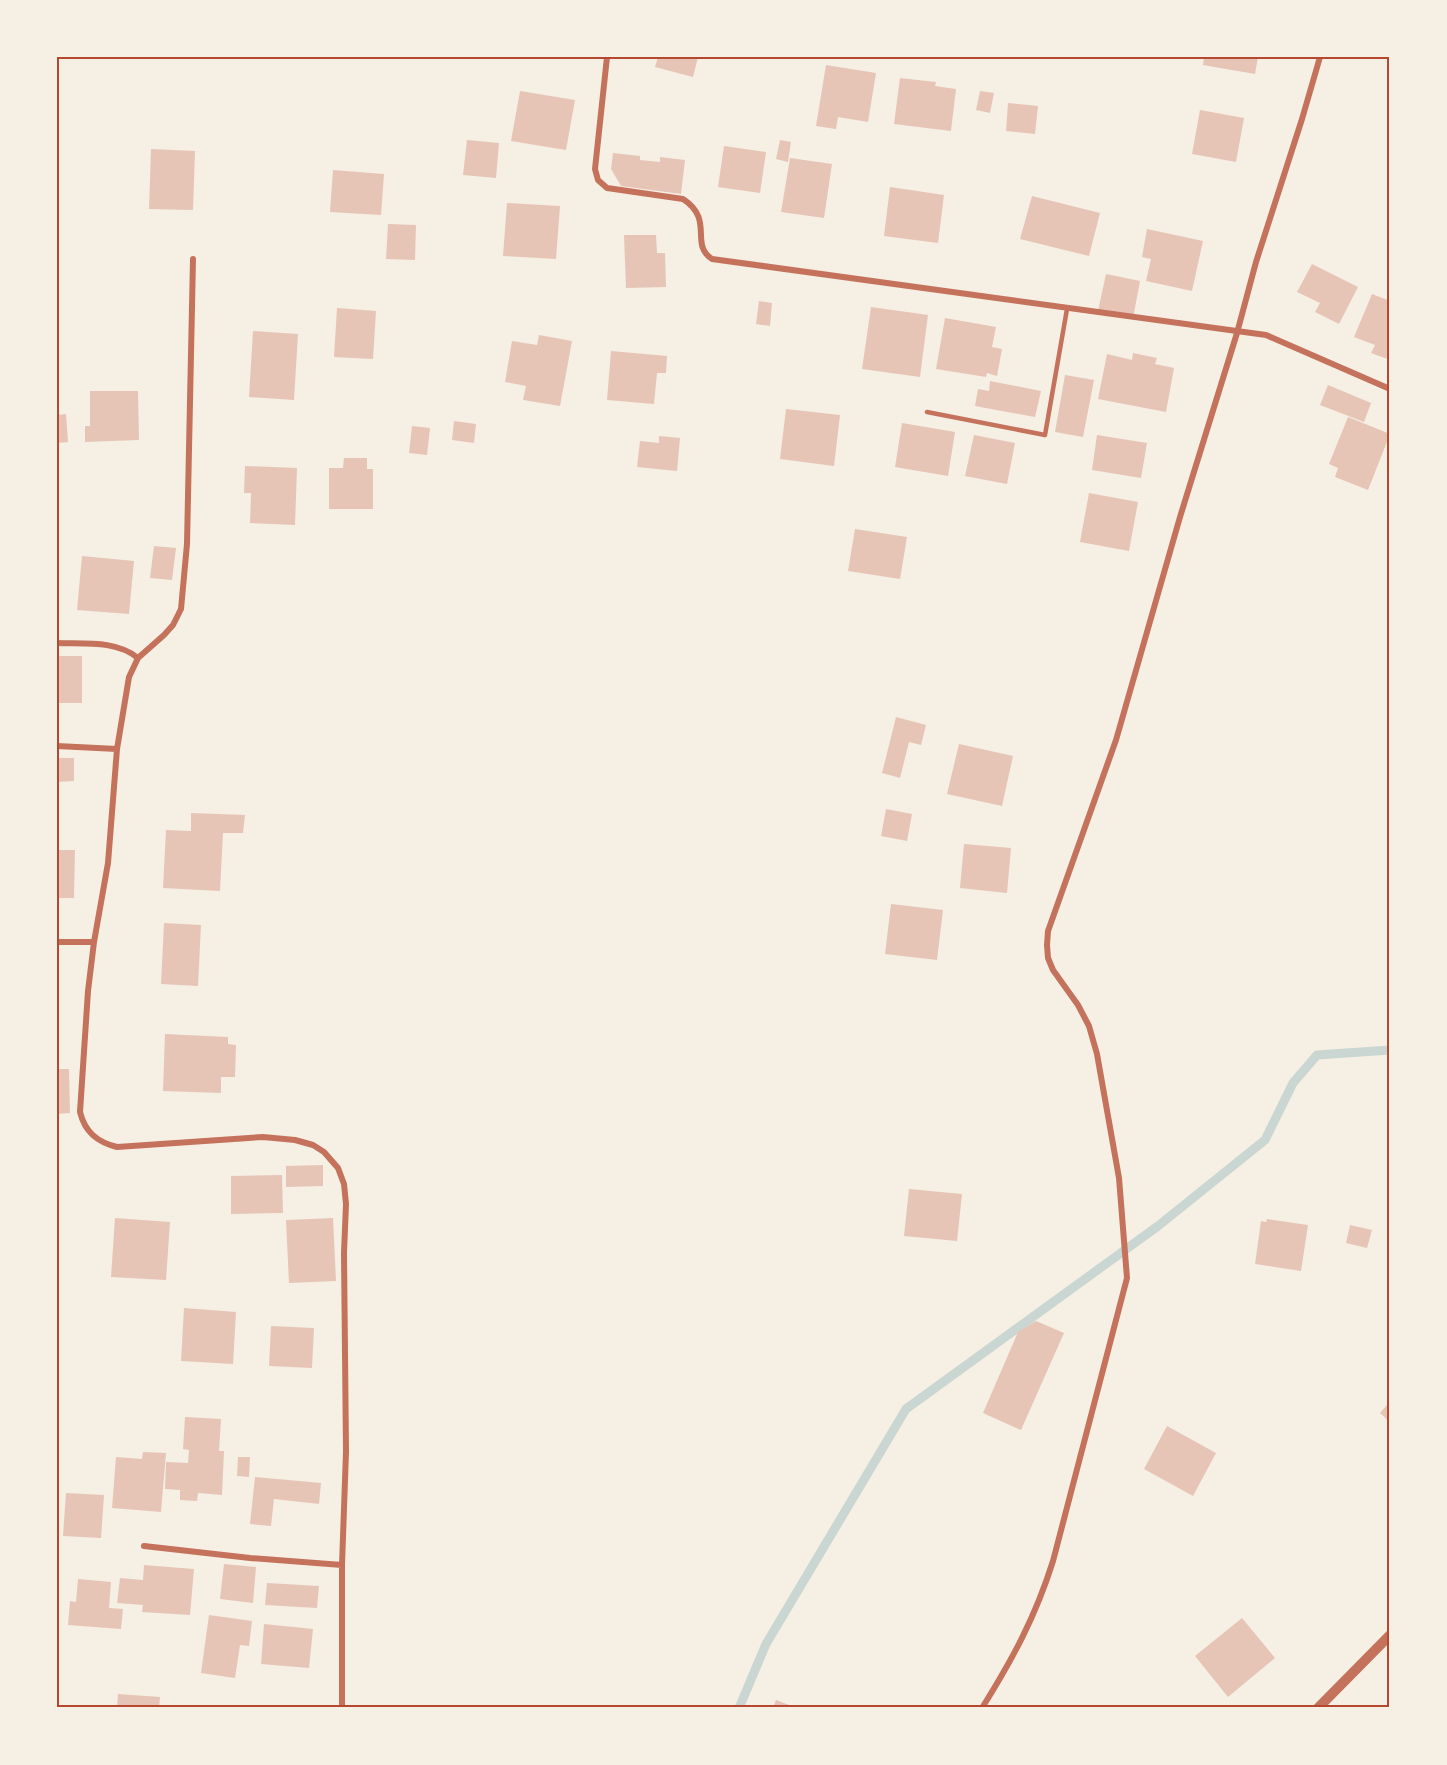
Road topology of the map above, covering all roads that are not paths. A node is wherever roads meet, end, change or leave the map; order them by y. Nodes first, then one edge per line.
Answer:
1 (607, 57) edge
2 (1320, 57) edge
3 (193, 259) dead end
4 (1067, 309) junction
5 (1237, 333) junction
6 (1390, 389) edge
7 (927, 412) dead end
8 (57, 642) edge
9 (138, 658) junction
10 (57, 746) edge
11 (117, 749) junction
12 (57, 942) edge
13 (94, 942) junction
14 (144, 1546) dead end
15 (342, 1565) junction
16 (1390, 1635) edge
17 (342, 1708) edge
18 (982, 1708) edge
19 (1318, 1708) edge

1 - 4 street
2 - 5 street
3 - 9 street
4 - 5 street
4 - 7 lane
5 - 6 street
5 - 18 street
8 - 9 street
9 - 11 street
10 - 11 street
11 - 13 street
12 - 13 street
13 - 15 street
14 - 15 street
15 - 17 street
16 - 19 street

